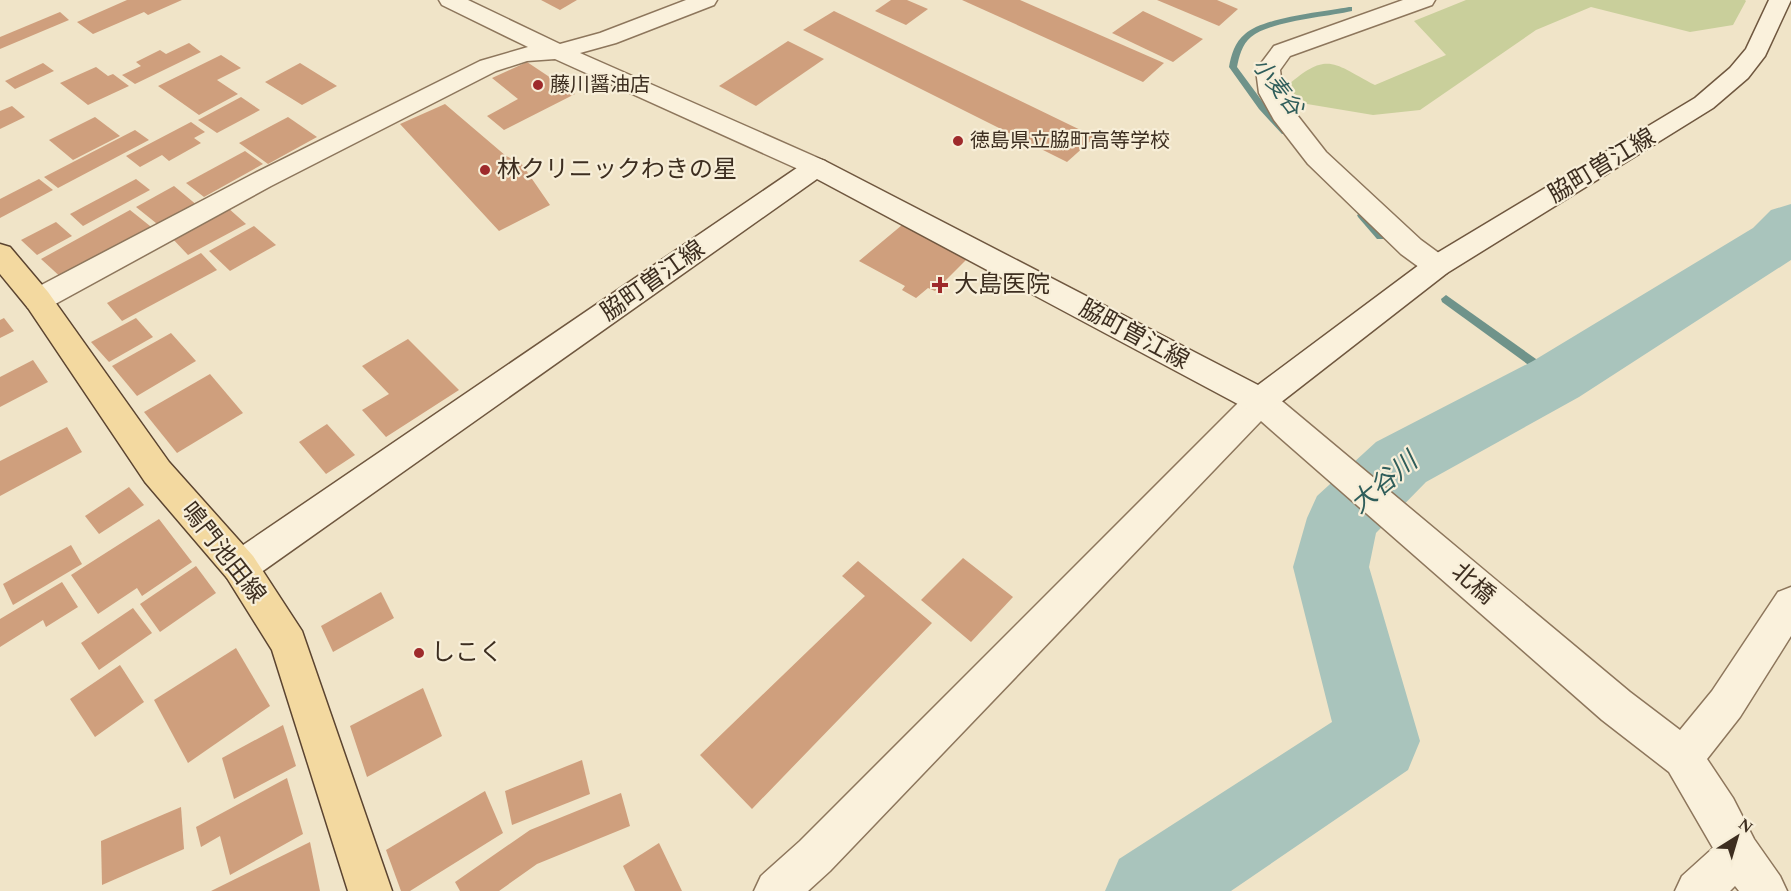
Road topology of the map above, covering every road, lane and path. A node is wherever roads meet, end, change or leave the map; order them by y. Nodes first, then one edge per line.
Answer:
1 (450, 0) edge
2 (706, 0) edge
3 (1780, 0) edge
4 (1403, 2) edge
5 (558, 52) junction
6 (816, 168) junction
7 (0, 254) edge
8 (1437, 266) junction
9 (38, 300) junction
10 (1260, 401) junction
11 (240, 567) junction
12 (1791, 604) edge
13 (1683, 758) junction
14 (1739, 854) junction
15 (370, 891) edge
16 (776, 891) edge
17 (1697, 891) edge
18 (1765, 891) edge

1 - 5 street
2 - 5 street
3 - 8 street, 脇町曽江線
4 - 8 street
5 - 6 street
5 - 9 street
6 - 10 street, 脇町曽江線
6 - 11 street, 脇町曽江線
7 - 9 main road, 鳴門池田線
8 - 10 street, 脇町曽江線
9 - 11 main road, 鳴門池田線
10 - 13 street, 北橋
10 - 16 street
11 - 15 main road, 鳴門池田線
12 - 13 street
13 - 14 street, 北橋
14 - 17 street
14 - 18 street, 北橋

